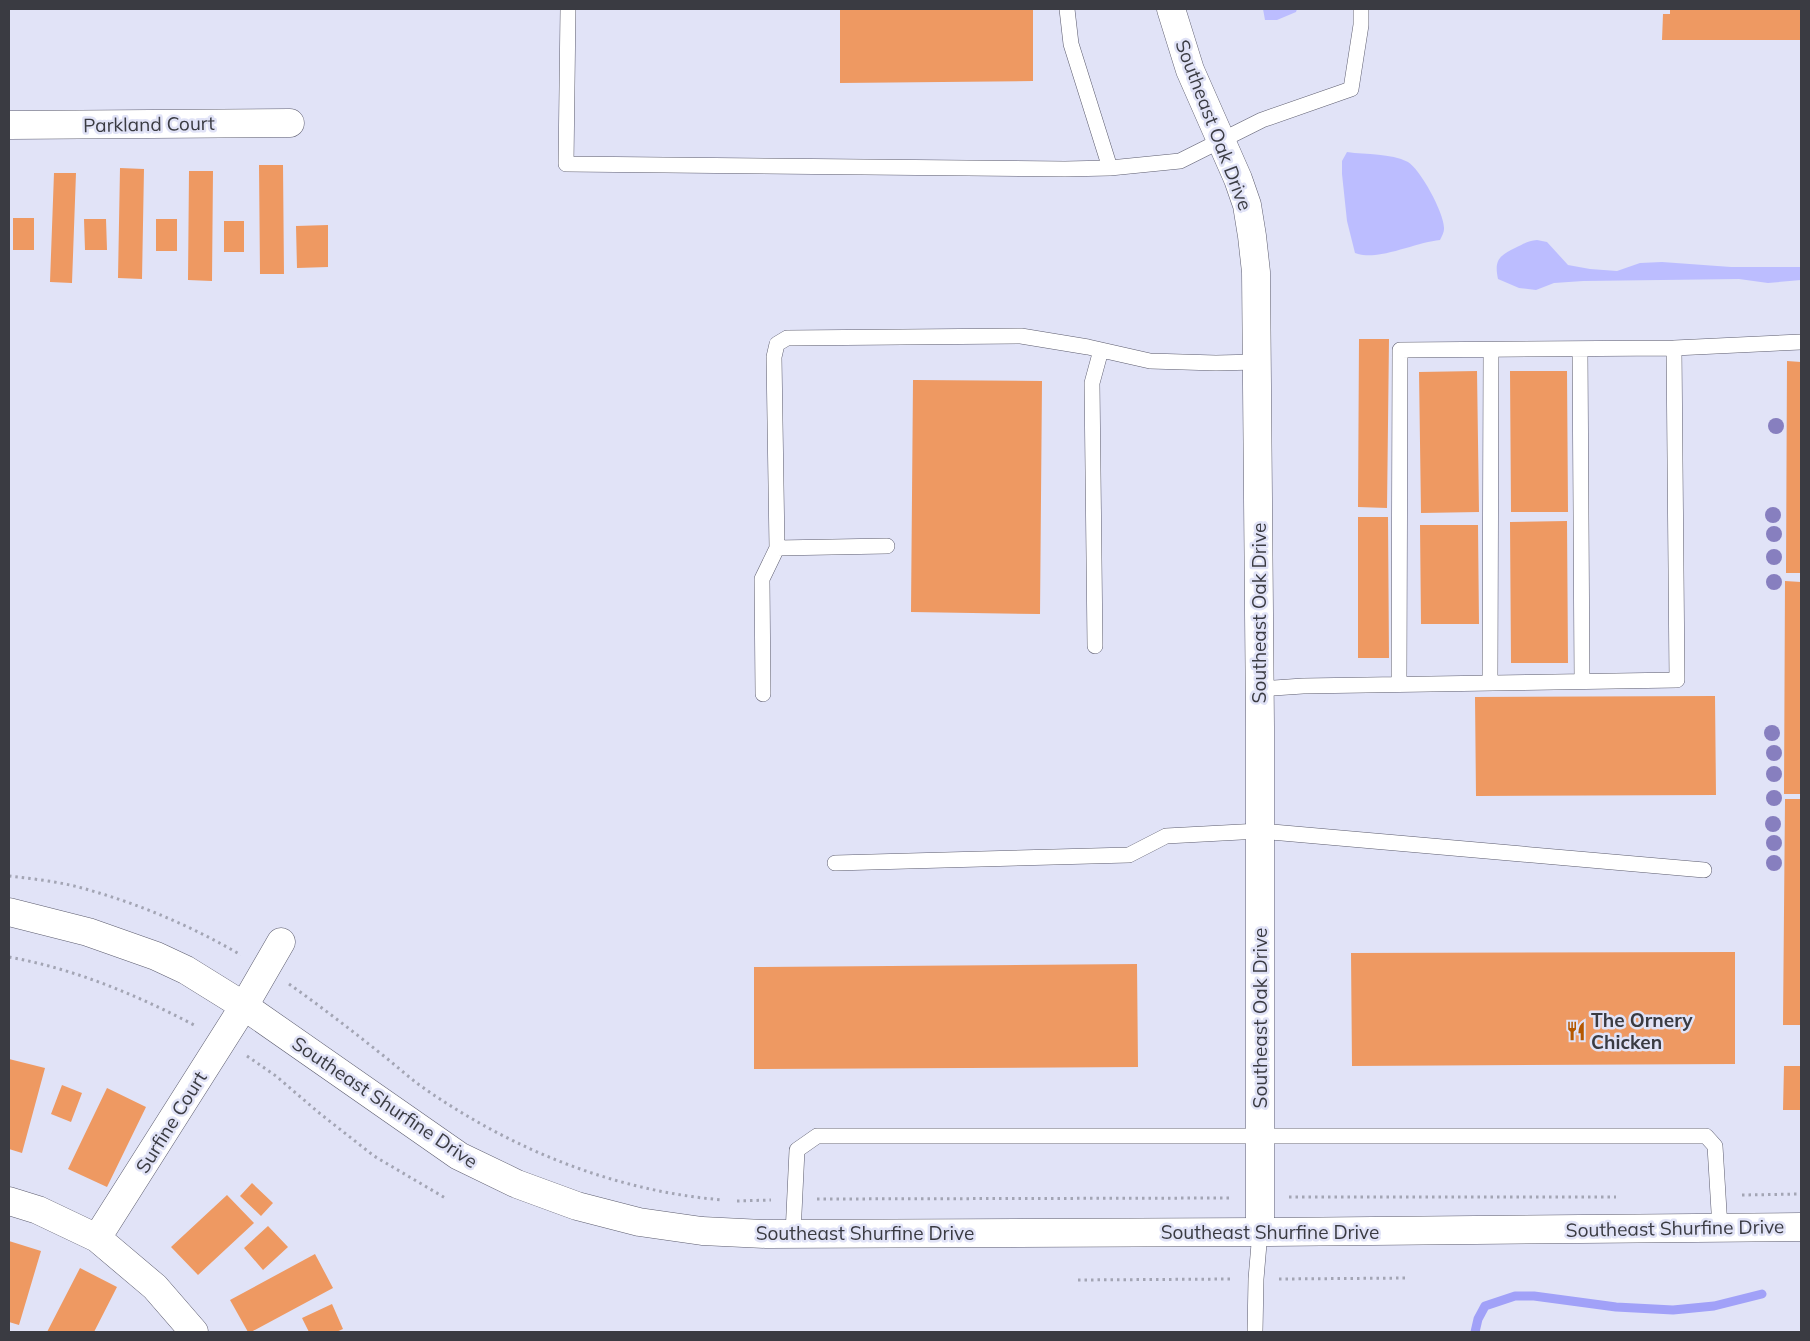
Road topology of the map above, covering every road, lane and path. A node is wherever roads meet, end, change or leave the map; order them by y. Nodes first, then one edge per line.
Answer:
1 (568, 9) edge
2 (1067, 9) edge
3 (1171, 9) edge
4 (1360, 9) edge
5 (290, 123) dead end
6 (9, 125) edge
7 (1222, 141) junction
8 (1110, 168) junction
9 (1801, 342) edge
10 (1674, 348) junction
11 (1580, 349) junction
12 (1100, 350) junction
13 (1491, 350) junction
14 (1257, 362) junction
15 (887, 546) dead end
16 (777, 548) junction
17 (1095, 646) dead end
18 (1582, 681) junction
19 (1490, 683) junction
20 (1399, 684) junction
21 (1260, 688) junction
22 (763, 694) dead end
23 (1260, 830) junction
24 (835, 863) dead end
25 (1704, 870) dead end
26 (9, 876) edge
27 (9, 912) edge
28 (281, 942) dead end
29 (266, 969) junction
30 (244, 1006) junction
31 (1260, 1137) junction
32 (9, 1201) edge
33 (732, 1201) dead end
34 (1801, 1227) edge
35 (1720, 1228) junction
36 (1260, 1232) junction
37 (793, 1234) junction
38 (97, 1238) junction
39 (194, 1332) edge
40 (1255, 1332) edge

1 - 8 lane
2 - 8 lane
3 - 7 street, Southeast Oak Drive
4 - 7 lane
5 - 6 street, Parkland Court
7 - 8 lane
7 - 14 street, Southeast Oak Drive
9 - 10 lane
10 - 11 lane
10 - 18 lane
11 - 13 lane
11 - 18 lane
12 - 14 lane
12 - 16 lane
12 - 17 lane
13 - 19 lane
13 - 20 lane
14 - 21 street, Southeast Oak Drive
15 - 16 lane
16 - 22 lane
18 - 19 lane
19 - 20 lane
20 - 21 lane
21 - 23 street, Southeast Oak Drive
23 - 24 lane
23 - 25 lane
23 - 31 street, Southeast Oak Drive
26 - 29 path
27 - 30 street, Southeast Shurfine Drive
28 - 29 street, Surfine Court
29 - 30 street, Surfine Court
29 - 33 path
30 - 37 street, Southeast Shurfine Drive
30 - 38 street, Surfine Court
31 - 35 lane
31 - 36 street, Southeast Oak Drive
31 - 37 lane
32 - 38 street
34 - 35 street, Southeast Shurfine Drive
35 - 36 street, Southeast Shurfine Drive
36 - 37 street, Southeast Shurfine Drive
36 - 40 lane
38 - 39 street

